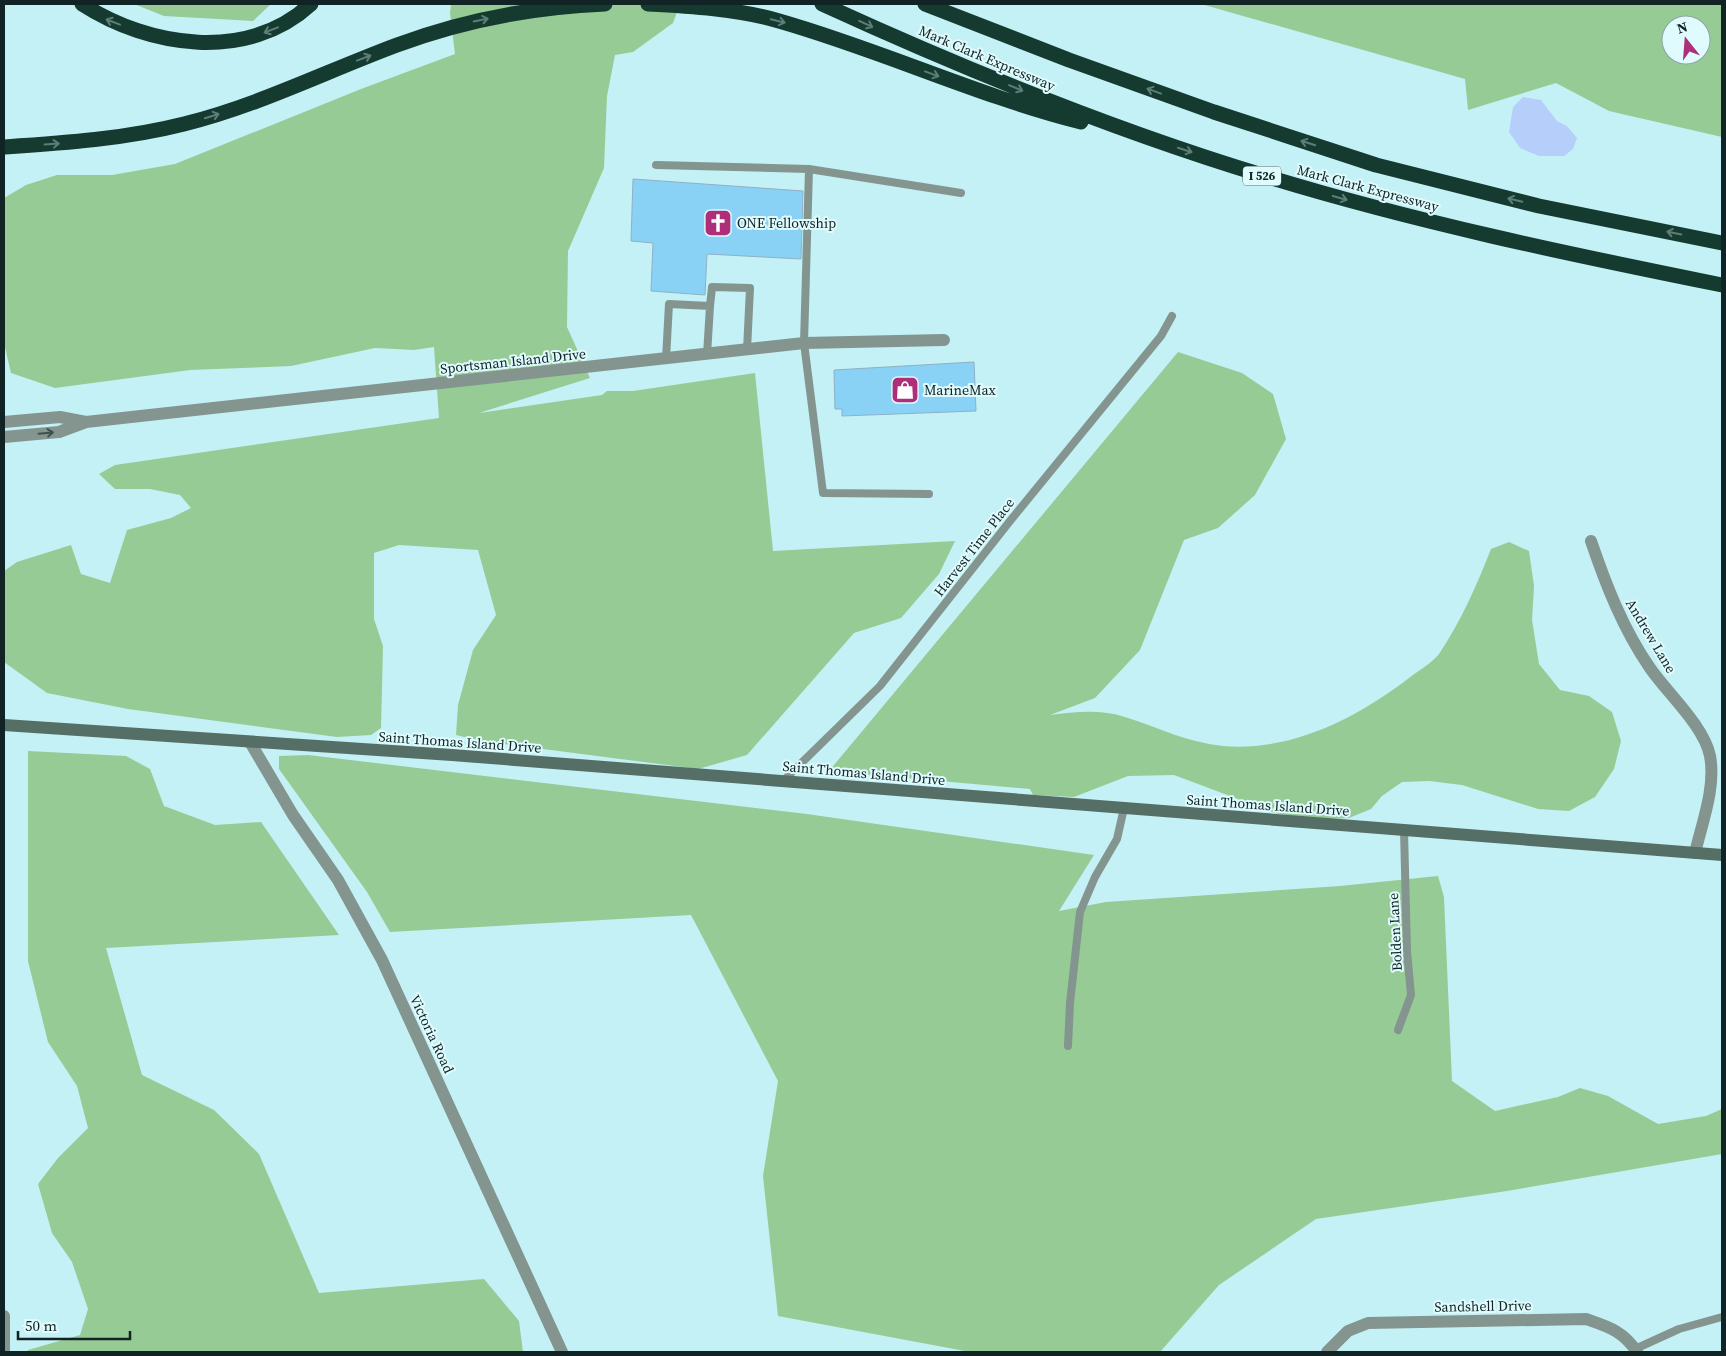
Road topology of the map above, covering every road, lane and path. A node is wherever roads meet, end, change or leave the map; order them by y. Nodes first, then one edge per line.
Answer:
1 (82, 4) edge
2 (312, 4) edge
3 (605, 4) edge
4 (648, 4) edge
5 (822, 4) edge
6 (925, 4) edge
7 (1160, 143) junction
8 (4, 147) edge
9 (656, 164) dead end
10 (809, 169) junction
11 (961, 193) dead end
12 (1722, 243) edge
13 (1722, 285) edge
14 (710, 306) junction
15 (1172, 316) dead end
16 (944, 340) dead end
17 (804, 343) junction
18 (747, 350) junction
19 (707, 354) junction
20 (666, 359) junction
21 (4, 422) edge
22 (86, 422) junction
23 (4, 436) edge
24 (929, 494) dead end
25 (1591, 540) dead end
26 (4, 725) edge
27 (250, 742) junction
28 (783, 781) junction
29 (1124, 808) junction
30 (1404, 830) junction
31 (1695, 853) junction
32 (1722, 855) edge
33 (1398, 1030) dead end
34 (1068, 1046) dead end
35 (4, 1316) edge
36 (1722, 1317) edge
37 (4, 1325) edge
38 (1636, 1351) edge
39 (4, 1352) edge
40 (562, 1352) edge
41 (1327, 1352) edge

2 -> 1 highway
8 -> 3 highway
4 -> 7 highway
5 -> 7 highway, Mark Clark Expressway / I 526
12 -> 6 highway, Mark Clark Expressway
7 -> 13 highway, Mark Clark Expressway / I 526
9 - 10 lane
10 - 11 lane
10 - 17 lane
14 - 18 lane
14 - 19 lane
14 - 20 lane
15 - 28 lane, Harvest Time Place
16 - 17 street, Sportsman Island Drive
17 - 18 street, Sportsman Island Drive
17 - 24 lane
18 - 19 street, Sportsman Island Drive
19 - 20 street, Sportsman Island Drive
20 - 22 street, Sportsman Island Drive
21 - 22 street, Sportsman Island Drive
23 -> 22 street, Sportsman Island Drive
25 - 31 street, Andrew Lane
26 - 27 main road, Saint Thomas Island Drive
27 - 28 main road, Saint Thomas Island Drive
27 - 40 street, Victoria Road
28 - 29 main road, Saint Thomas Island Drive
29 - 30 main road, Saint Thomas Island Drive
29 - 34 lane
30 - 31 main road, Saint Thomas Island Drive
30 - 33 lane, Bolden Lane
31 - 32 main road, Saint Thomas Island Drive
35 - 37 street
36 - 38 lane
37 - 39 street
38 - 41 street, Sandshell Drive

